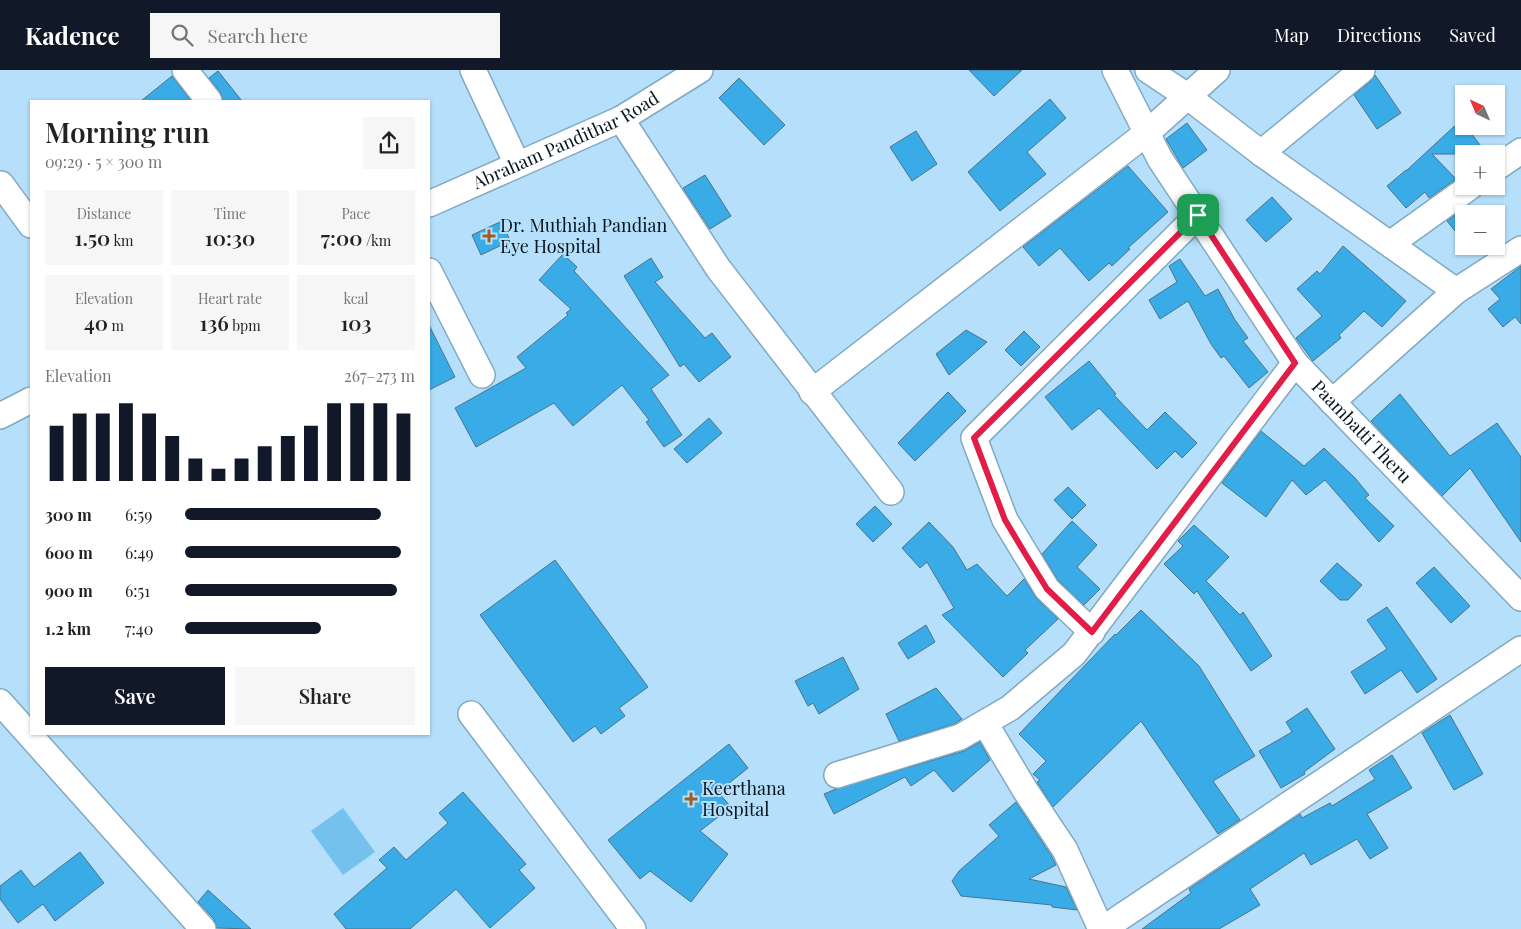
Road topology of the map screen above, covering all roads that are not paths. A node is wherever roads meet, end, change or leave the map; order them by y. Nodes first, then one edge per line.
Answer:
1 (185, 70) edge
2 (473, 70) edge
3 (700, 70) edge
4 (1115, 70) edge
5 (1148, 70) edge
6 (1217, 70) edge
7 (1362, 70) edge
8 (1187, 96) junction
9 (208, 100) edge
10 (621, 119) junction
11 (1148, 132) junction
12 (1521, 151) edge
13 (1262, 153) junction
14 (1505, 162) edge
15 (518, 164) junction
16 (1, 184) edge
17 (1458, 195) edge
18 (430, 204) edge
19 (1198, 215) junction
20 (30, 224) edge
21 (1390, 244) junction
22 (1521, 249) edge
23 (430, 273) edge
24 (1456, 292) junction
25 (1295, 363) junction
26 (482, 375) dead end
27 (812, 392) junction
28 (30, 401) edge
29 (1332, 402) junction
30 (0, 416) edge
31 (890, 492) dead end
32 (1521, 598) edge
33 (1092, 632) junction
34 (1521, 649) edge
35 (0, 702) edge
36 (471, 714) dead end
37 (985, 723) junction
38 (837, 775) dead end
39 (203, 929) edge
40 (633, 929) edge
41 (1102, 929) edge

1 - 9 street
2 - 15 street
3 - 10 street, Abraham Pandithar Road
4 - 11 street, Paambatti Theru
5 - 8 street
6 - 8 street
7 - 13 street
8 - 11 street
8 - 13 street
10 - 15 street, Abraham Pandithar Road
10 - 27 street
11 - 19 street, Paambatti Theru
11 - 27 street
12 - 14 street
13 - 21 street
15 - 18 street, Abraham Pandithar Road
16 - 20 street
17 - 21 street
19 - 25 street, Paambatti Theru
19 - 33 street
21 - 24 street
22 - 24 street
23 - 26 street
24 - 29 street
25 - 29 street, Paambatti Theru
25 - 33 street
27 - 31 street
28 - 30 street
29 - 32 street, Paambatti Theru
33 - 37 street
34 - 41 street
35 - 39 street
36 - 40 street
37 - 38 street
37 - 41 street

